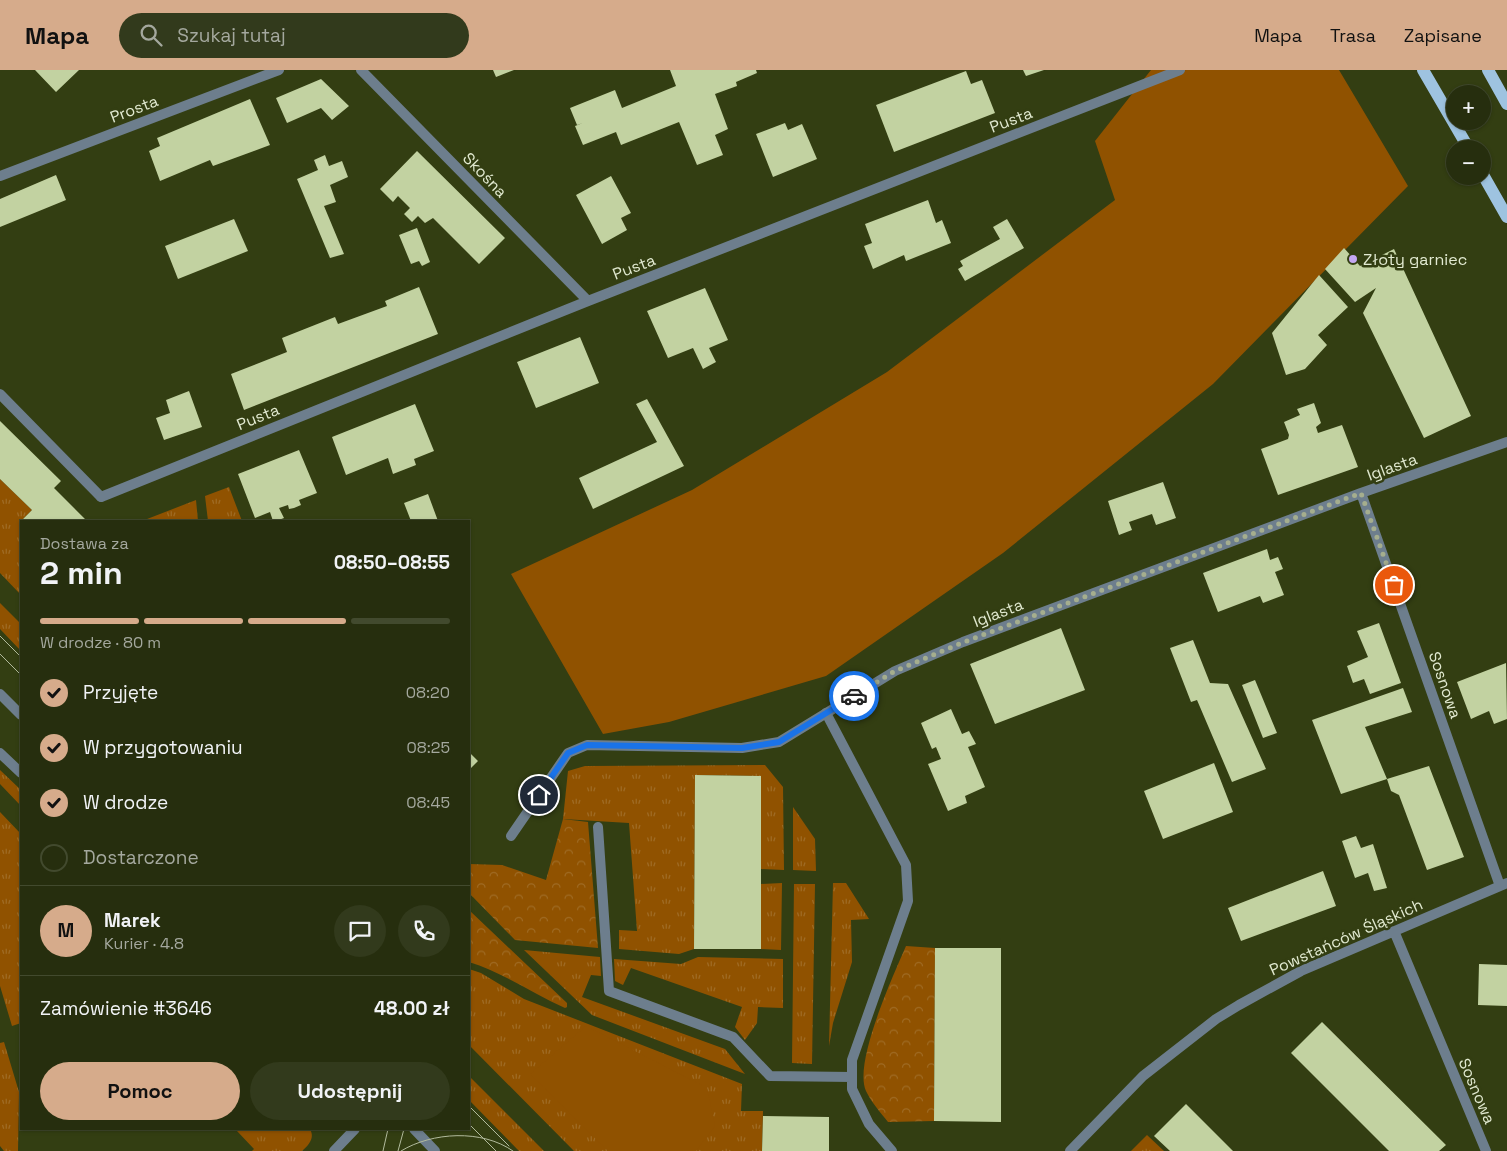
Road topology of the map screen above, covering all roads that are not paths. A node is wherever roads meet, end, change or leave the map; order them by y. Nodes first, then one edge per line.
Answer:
1 (279, 70) edge
2 (361, 70) edge
3 (1180, 70) edge
4 (1423, 70) edge
5 (1488, 70) edge
6 (1507, 104) edge
7 (1464, 140) edge
8 (0, 176) edge
9 (1489, 185) edge
10 (1507, 216) edge
11 (588, 301) junction
12 (0, 394) edge
13 (1507, 442) edge
14 (1361, 493) junction
15 (0, 694) edge
16 (826, 713) junction
17 (20, 714) edge
18 (0, 752) edge
19 (20, 772) edge
20 (598, 827) dead end
21 (511, 836) dead end
22 (1503, 885) edge
23 (1394, 931) junction
24 (852, 1077) junction
25 (354, 1130) edge
26 (415, 1130) edge
27 (334, 1151) edge
28 (435, 1151) edge
29 (892, 1151) edge
30 (1070, 1151) edge
31 (1486, 1151) edge

1 - 8 street, Prosta
2 - 11 street, Skośna
3 - 11 street, Pusta
4 - 7 main road
5 - 6 main road
9 - 10 main road
11 - 12 street, Pusta
13 - 14 street, Iglasta
14 - 16 street, Iglasta
14 - 22 street, Sosnowa
15 - 17 street
16 - 21 street, Iglasta
16 - 24 street
18 - 19 street
20 - 24 street
22 - 23 street, Powstańców Śląskich
23 - 30 street, Powstańców Śląskich
23 - 31 street, Sosnowa
24 - 29 street
25 - 27 street
26 - 28 street

